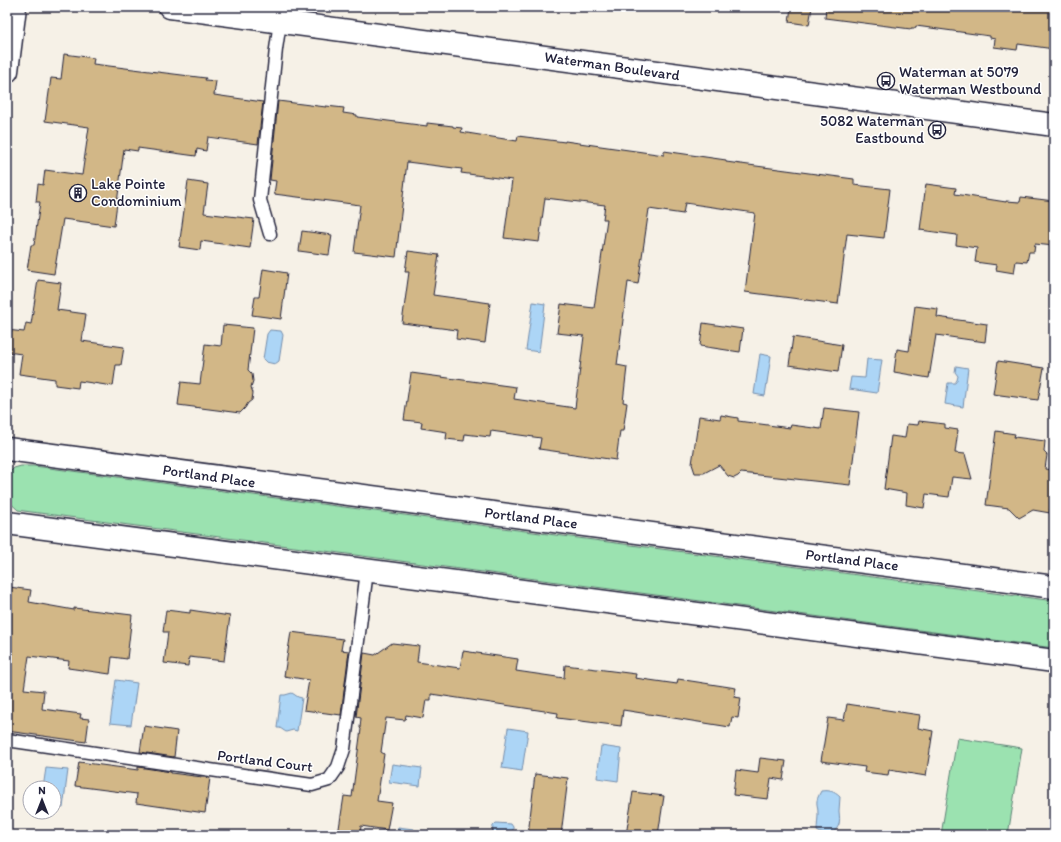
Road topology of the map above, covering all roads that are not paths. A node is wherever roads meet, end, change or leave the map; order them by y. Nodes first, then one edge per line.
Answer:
1 (15, 7) edge
2 (170, 7) edge
3 (280, 22) junction
4 (7, 71) edge
5 (1054, 125) edge
6 (270, 234) dead end
7 (7, 449) edge
8 (7, 523) edge
9 (367, 571) junction
10 (1054, 587) edge
11 (1054, 661) edge
12 (7, 740) edge

1 - 4 street
2 - 3 street, Waterman Boulevard
3 - 5 street, Waterman Boulevard
3 - 6 lane
7 - 10 street, Portland Place
8 - 9 street
9 - 11 street
9 - 12 lane, Portland Court

